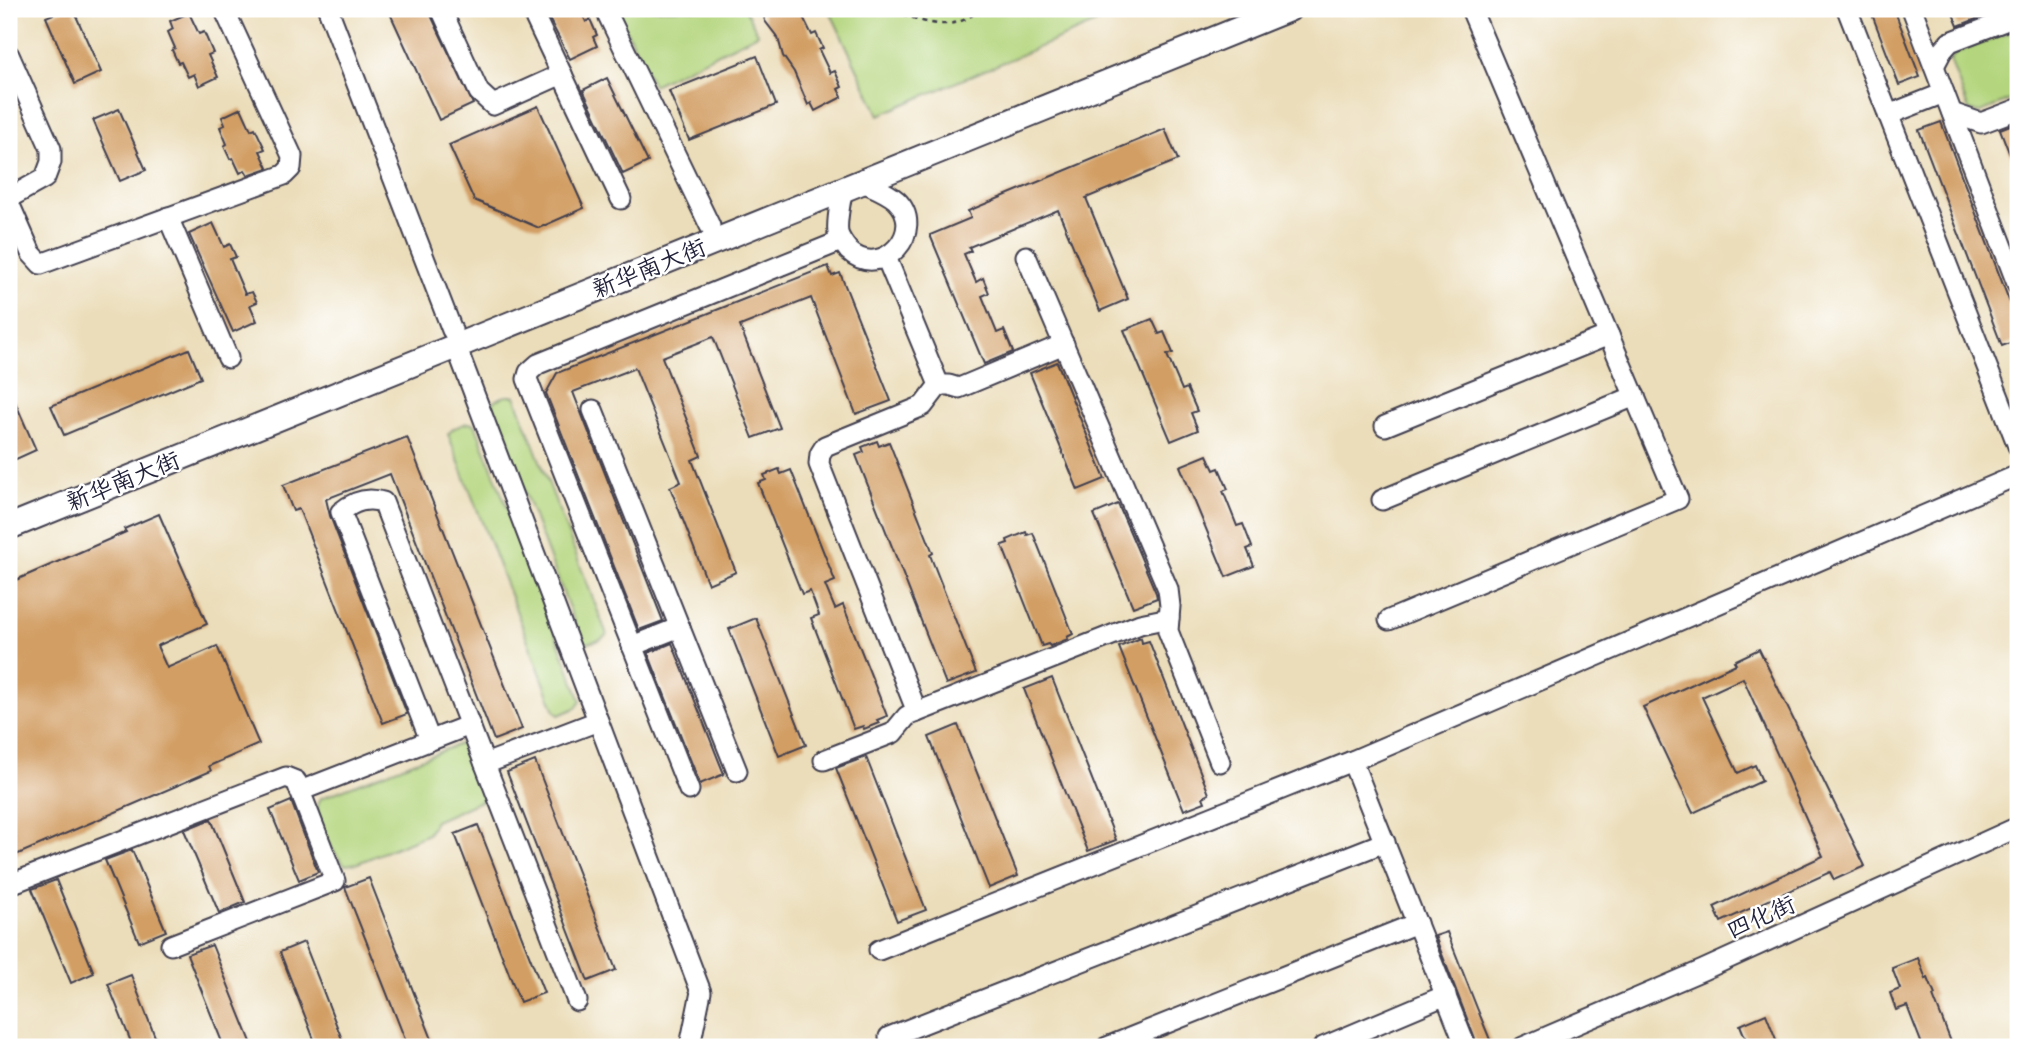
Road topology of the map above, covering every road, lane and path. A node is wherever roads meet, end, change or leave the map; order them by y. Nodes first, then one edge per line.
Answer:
1 (223, 9) edge
2 (328, 9) edge
3 (441, 9) edge
4 (531, 9) edge
5 (606, 9) edge
6 (894, 9) edge
7 (981, 9) edge
8 (1246, 9) edge
9 (1289, 9) edge
10 (1471, 9) edge
11 (1847, 9) edge
12 (1912, 9) edge
13 (2018, 16) edge
14 (9, 55) edge
15 (1934, 66) junction
16 (562, 74) junction
17 (1944, 93) junction
18 (2018, 109) edge
19 (1952, 113) junction
20 (1888, 115) junction
21 (853, 186) junction
22 (621, 199) dead end
23 (9, 200) edge
24 (168, 217) junction
25 (710, 226) junction
26 (841, 241) junction
27 (1026, 256) dead end
28 (886, 257) junction
29 (2018, 286) edge
30 (1609, 335) junction
31 (454, 338) junction
32 (1064, 344) junction
33 (228, 358) dead end
34 (939, 385) junction
35 (1635, 396) junction
36 (2010, 400) edge
37 (593, 410) dead end
38 (1385, 426) dead end
39 (2018, 446) edge
40 (2018, 475) edge
41 (1382, 500) dead end
42 (9, 509) edge
43 (9, 527) edge
44 (1169, 618) junction
45 (1389, 620) dead end
46 (680, 627) junction
47 (632, 646) junction
48 (917, 712) junction
49 (598, 721) junction
50 (470, 725) junction
51 (430, 740) junction
52 (824, 760) dead end
53 (1352, 761) junction
54 (1220, 762) dead end
55 (485, 764) junction
56 (737, 771) dead end
57 (300, 790) junction
58 (689, 790) dead end
59 (2018, 827) edge
60 (1385, 842) junction
61 (13, 883) dead end
62 (1417, 923) junction
63 (171, 945) dead end
64 (879, 950) dead end
65 (1446, 995) junction
66 (577, 1001) dead end
67 (692, 1047) edge
68 (893, 1047) edge
69 (1107, 1047) edge
70 (1323, 1047) edge
71 (1466, 1047) edge
72 (1522, 1047) edge

1 - 24 street
2 - 31 street
3 - 16 street
4 - 16 street
5 - 25 street
6 - 7 path
8 - 25 main road, 新华南大街
9 - 21 main road, 新华南大街
10 - 30 street
11 - 20 street
12 - 15 street
13 - 15 street
14 - 23 street
15 - 17 street
16 - 22 street
17 - 19 street
17 - 20 street
18 - 19 street
19 - 29 street
20 - 36 street
21 - 26 street
21 - 28 street
21 - 31 main road, 新华南大街
23 - 24 street
24 - 33 street
25 - 31 main road, 新华南大街
26 - 28 street
26 - 47 street
27 - 32 street
28 - 34 street
30 - 35 street
30 - 38 street
31 - 42 main road, 新华南大街
31 - 43 main road, 新华南大街
31 - 49 street
32 - 34 street
32 - 44 street
34 - 48 street
35 - 41 street
35 - 45 street
36 - 39 street
37 - 46 street
40 - 53 street
44 - 48 street
44 - 54 street
46 - 47 street
46 - 56 street
47 - 58 street
48 - 52 street
49 - 55 street
49 - 67 street
50 - 51 street
50 - 51 street
50 - 55 street
51 - 57 street
53 - 60 street
53 - 64 street
55 - 66 street
57 - 61 street
57 - 63 street
59 - 72 street, 四化街
60 - 62 street
60 - 68 street
62 - 65 street
62 - 69 street
65 - 70 street
65 - 71 street

